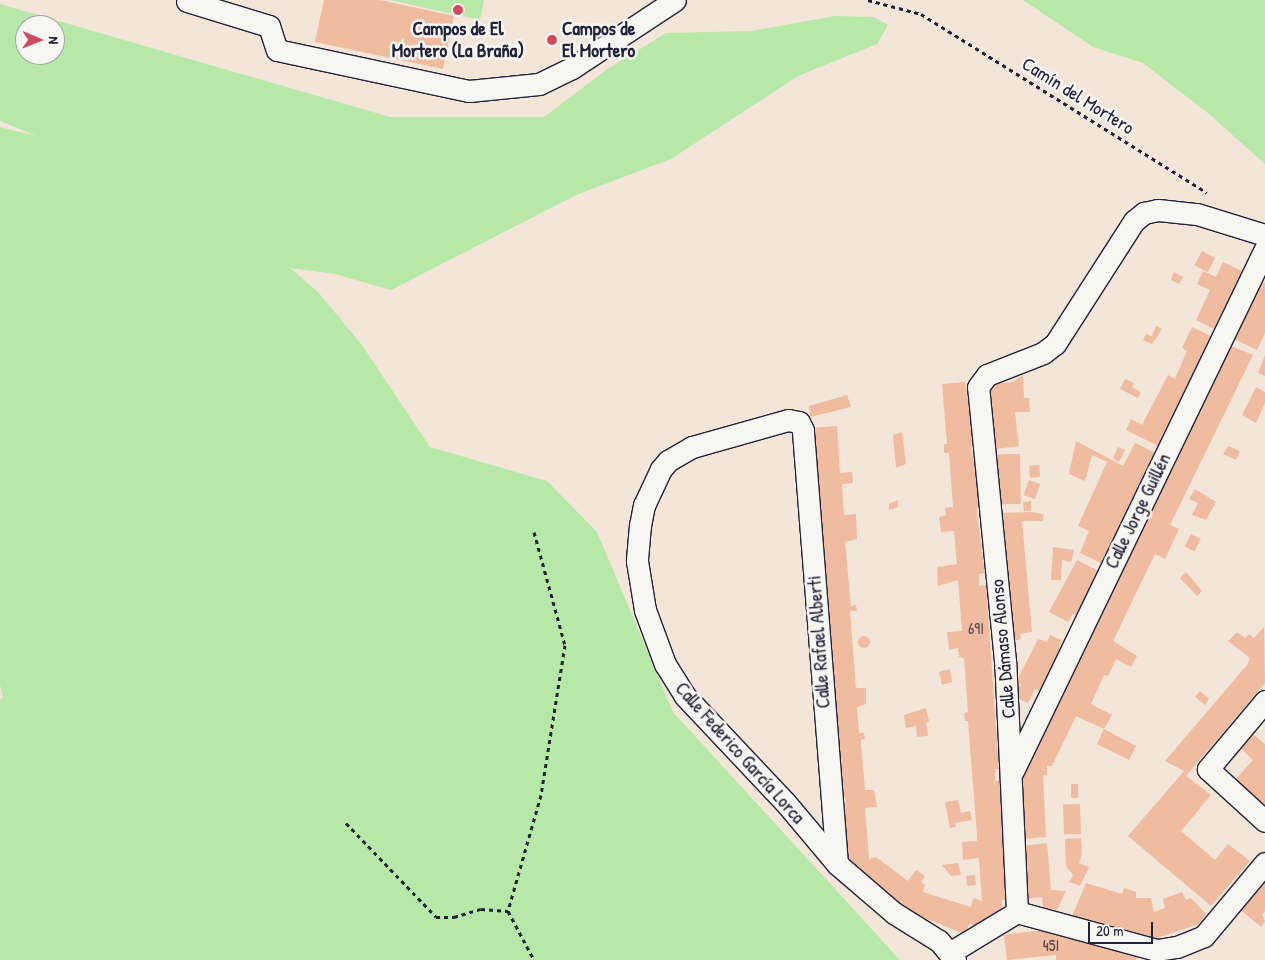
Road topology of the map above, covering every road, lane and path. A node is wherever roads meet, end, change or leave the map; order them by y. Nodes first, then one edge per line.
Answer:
1 (675, 0) edge
2 (868, 0) edge
3 (186, 1) edge
4 (1211, 196) dead end
5 (1265, 235) edge
6 (1265, 249) edge
7 (668, 461) joint
8 (534, 532) dead end
9 (1265, 701) edge
10 (1011, 773) junction
11 (1265, 820) edge
12 (346, 823) dead end
13 (1265, 863) edge
14 (837, 864) junction
15 (508, 911) junction
16 (1017, 912) junction
17 (1179, 954) edge
18 (953, 956) edge
19 (534, 960) edge

1 - 3 street
2 - 4 path, Camín del Mortero
5 - 10 street, Calle Dámaso Alonso
6 - 10 street, Calle Jorge Guillén
7 - 14 street, Calle Federico García Lorca
7 - 14 street, Calle Rafael Alberti
8 - 15 path
9 - 11 street
10 - 16 street, Calle Dámaso Alonso
12 - 15 path
13 - 17 street
14 - 18 street, Calle Federico García Lorca
15 - 19 path
16 - 17 street
16 - 18 street

